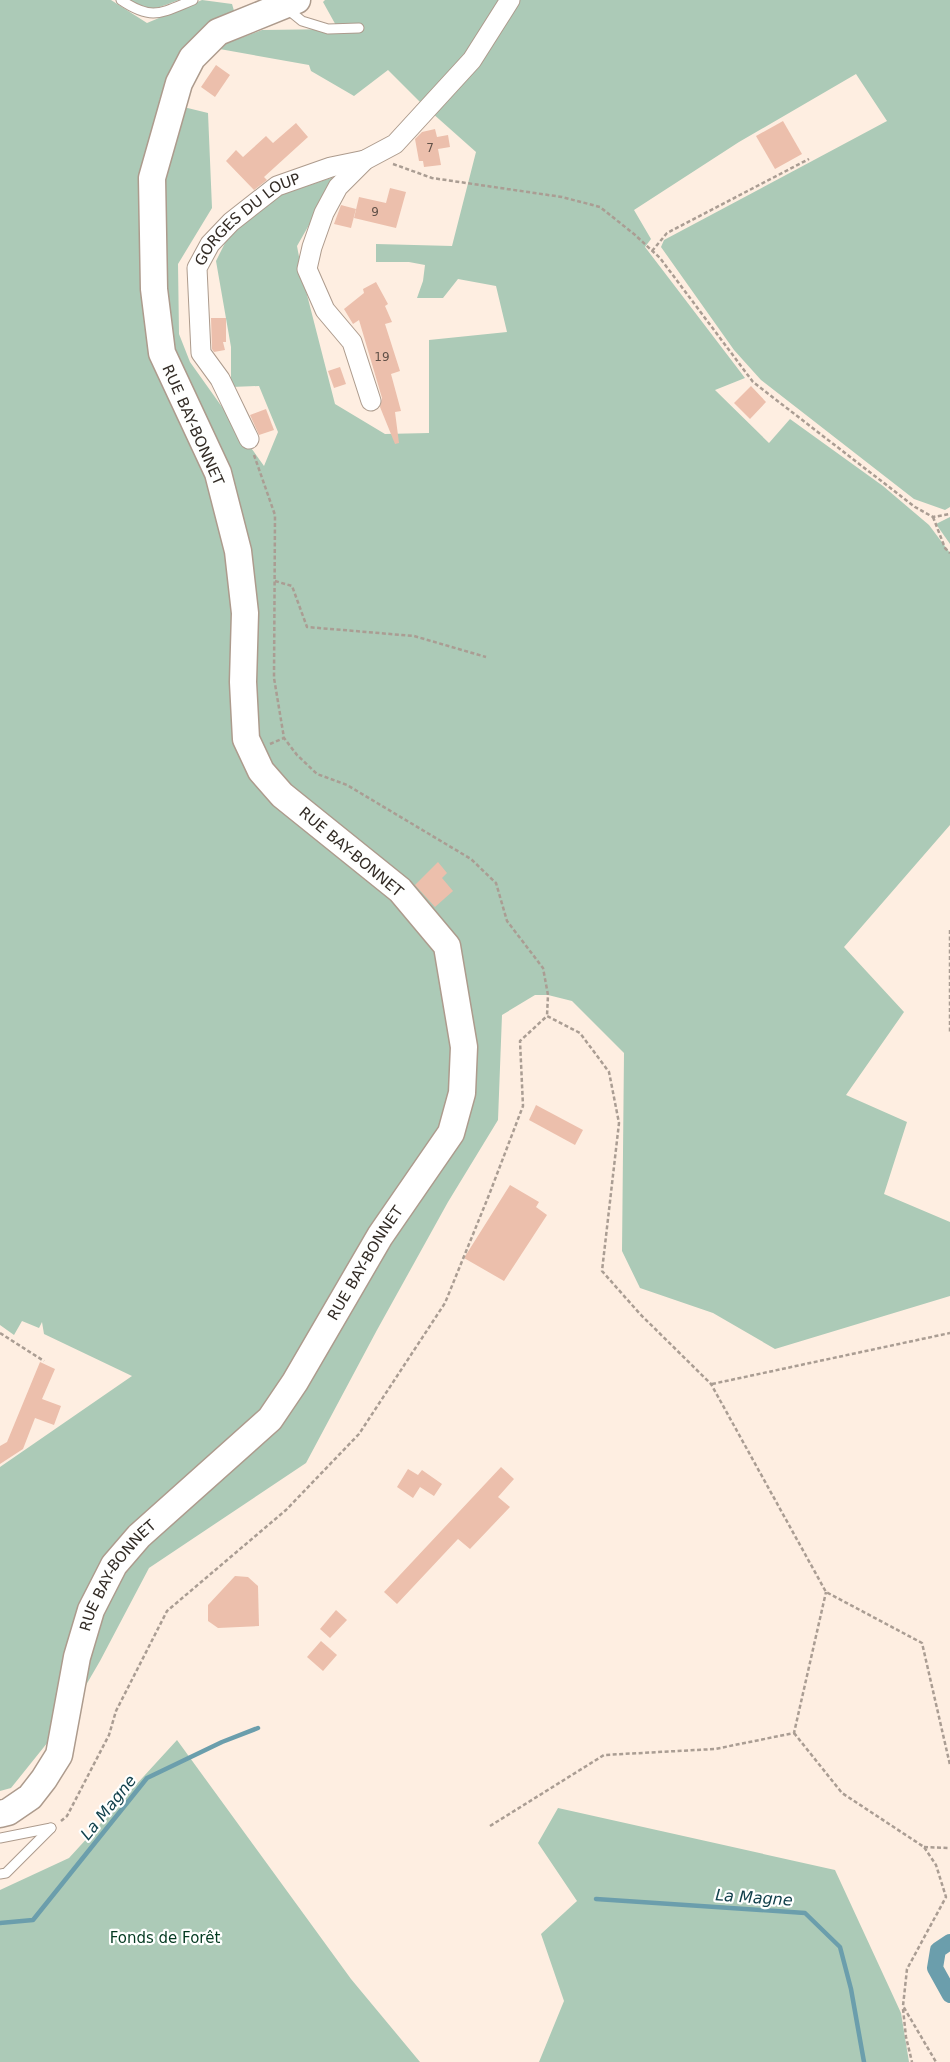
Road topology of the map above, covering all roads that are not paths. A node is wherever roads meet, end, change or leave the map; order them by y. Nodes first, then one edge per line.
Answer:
1 (121, 0) edge
2 (193, 0) edge
3 (510, 0) edge
4 (281, 4) edge
5 (358, 28) dead end
6 (365, 160) junction
7 (371, 401) dead end
8 (249, 439) road end
9 (0, 1814) edge
10 (0, 1838) edge
11 (0, 1874) edge

1 - 2 lane
3 - 6 street, GORGES DU LOUP
4 - 5 lane
4 - 9 main road, RUE BAY-BONNET
6 - 7 street, GORGES DU LOUP
6 - 8 street, GORGES DU LOUP
10 - 11 lane

